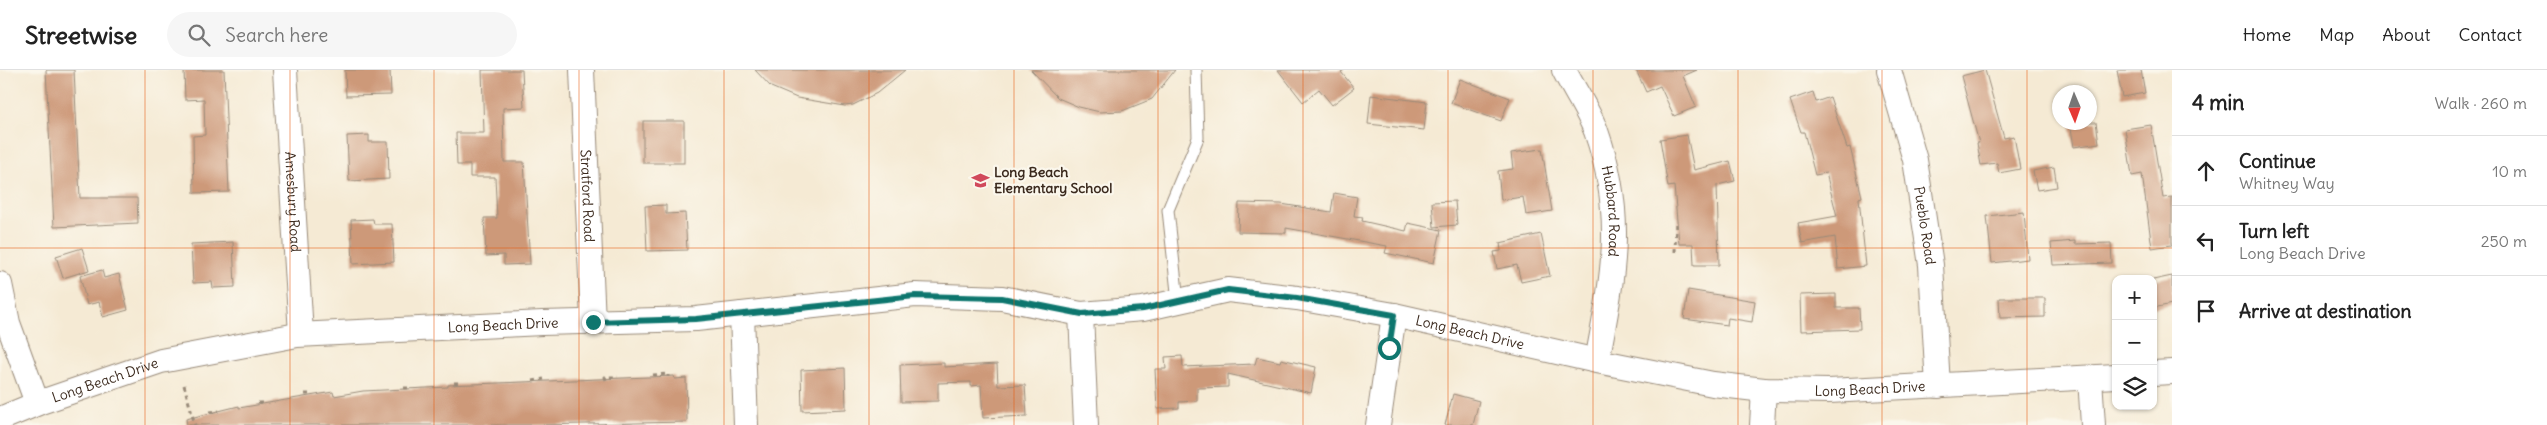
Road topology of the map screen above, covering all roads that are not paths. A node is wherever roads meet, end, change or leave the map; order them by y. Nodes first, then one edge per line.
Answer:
1 (285, 70) edge
2 (582, 70) edge
3 (1196, 70) edge
4 (1564, 70) edge
5 (1889, 70) edge
6 (0, 284) edge
7 (1178, 301) junction
8 (742, 314) junction
9 (1082, 314) junction
10 (1394, 315) junction
11 (593, 322) junction
12 (301, 334) junction
13 (1597, 361) junction
14 (2172, 372) edge
15 (2157, 373) edge
16 (2112, 376) edge
17 (2090, 378) junction
18 (1938, 386) junction
19 (1764, 390) junction
20 (36, 403) junction
21 (0, 419) edge
22 (746, 425) edge
23 (1086, 425) edge
24 (1378, 425) edge
25 (1762, 425) edge
26 (2093, 425) edge

1 - 12 street, Amesbury Road
2 - 11 street, Stratford Road
3 - 7 lane
4 - 13 street, Hubbard Road
5 - 18 street, Pueblo Road
6 - 20 street
7 - 9 street, Long Beach Drive
7 - 10 street, Long Beach Drive
8 - 9 street, Long Beach Drive
8 - 11 street, Long Beach Drive
8 - 22 street
9 - 23 street
10 - 13 street, Long Beach Drive
10 - 24 street
11 - 12 street, Long Beach Drive
12 - 20 street, Long Beach Drive
13 - 19 street, Long Beach Drive
14 - 15 street
16 - 17 street, Long Beach Drive
17 - 18 street, Long Beach Drive
17 - 26 street
18 - 19 street, Long Beach Drive
19 - 25 street
20 - 21 street, Long Beach Drive

